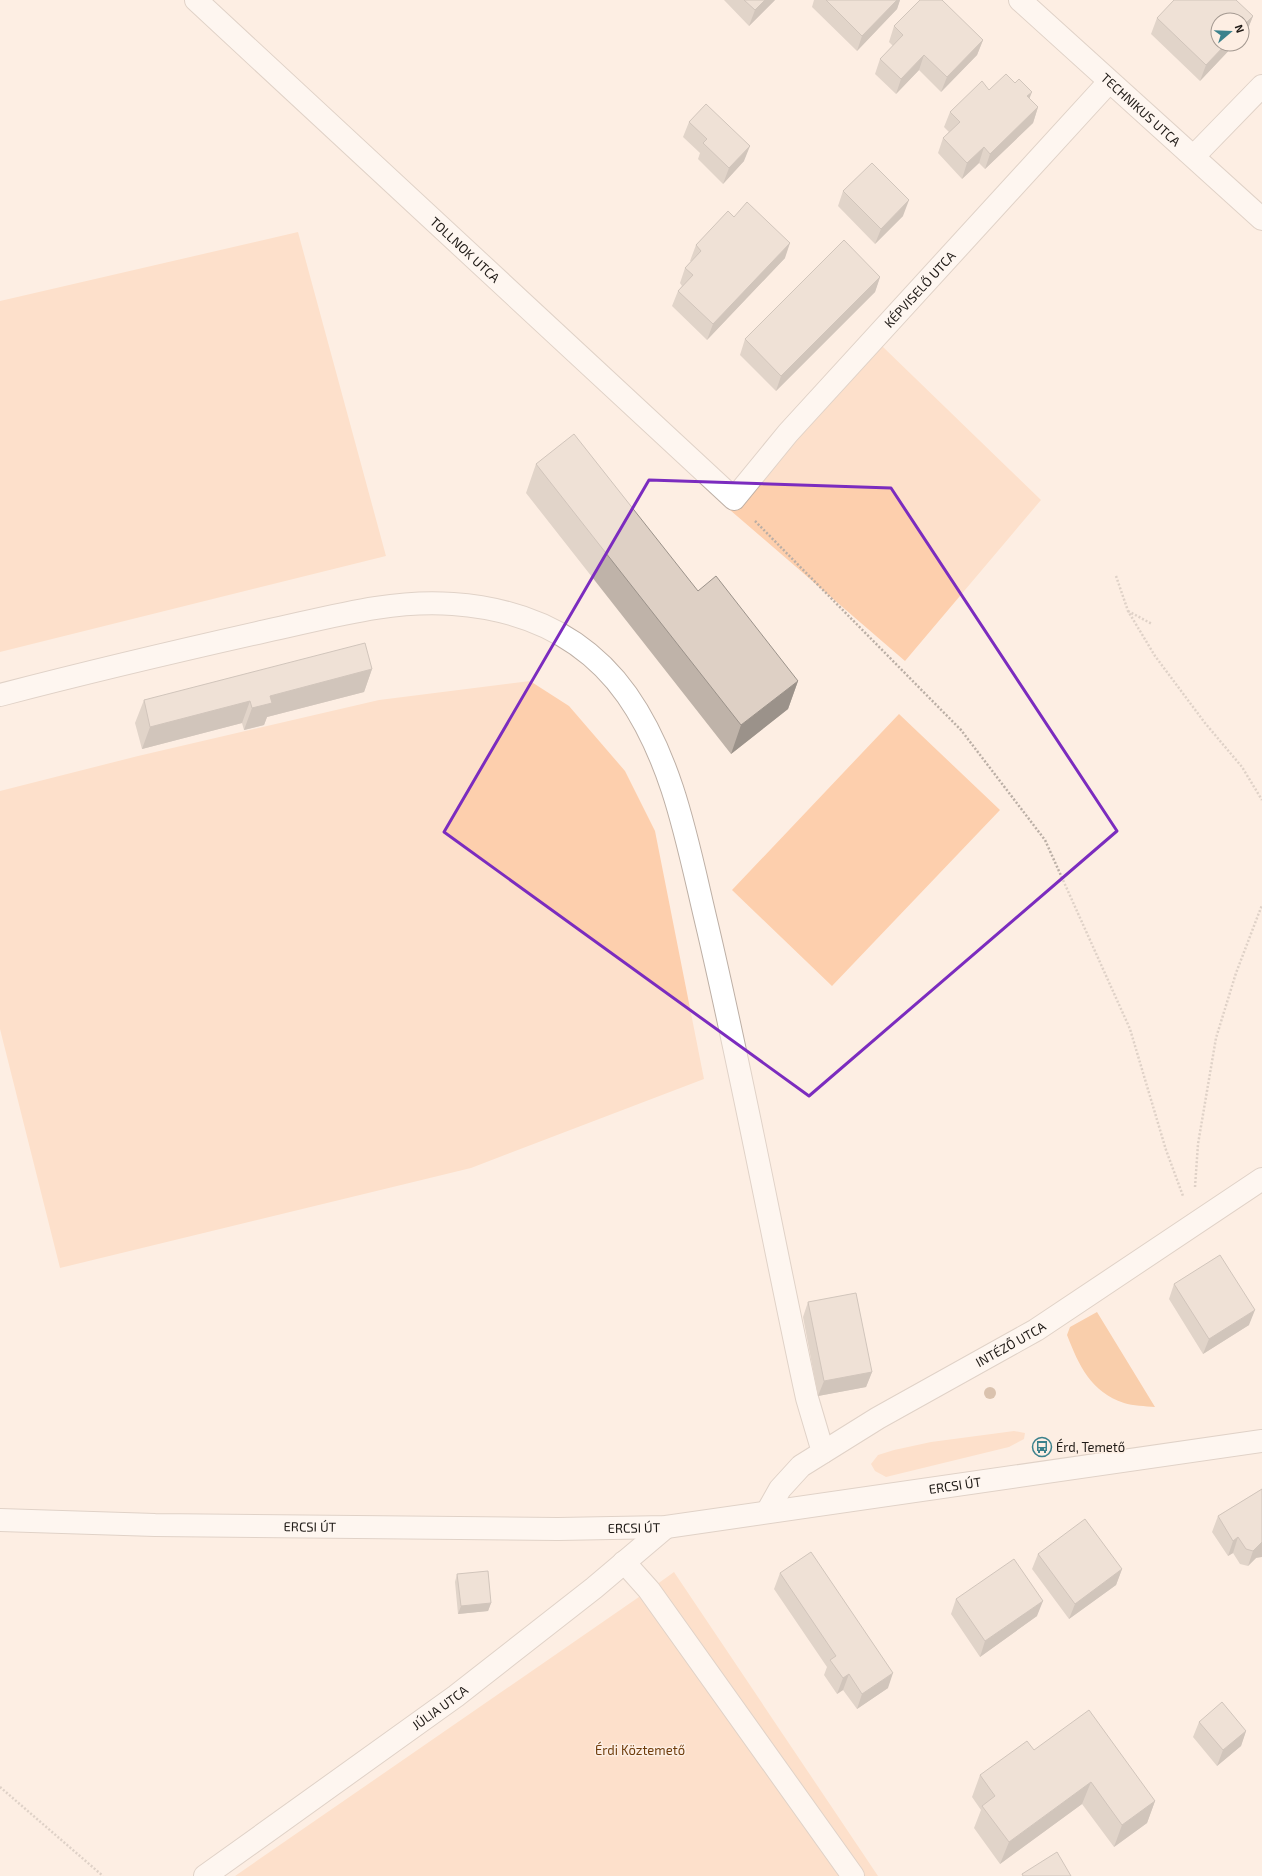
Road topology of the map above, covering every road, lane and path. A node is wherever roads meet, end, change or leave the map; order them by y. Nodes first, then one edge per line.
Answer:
1 (196, 0) edge
2 (1020, 0) edge
3 (1109, 82) junction
4 (1262, 86) edge
5 (1194, 156) junction
6 (1262, 219) edge
7 (734, 499) junction
8 (1116, 576) dead end
9 (1128, 611) junction
10 (1152, 624) dead end
11 (0, 695) edge
12 (1262, 800) edge
13 (1262, 905) edge
14 (1262, 1179) edge
15 (1193, 1225) junction
16 (1262, 1441) edge
17 (823, 1452) junction
18 (767, 1512) junction
19 (0, 1520) edge
20 (666, 1527) junction
21 (624, 1562) junction
22 (0, 1787) edge
23 (103, 1876) edge
24 (205, 1876) edge
25 (853, 1876) edge

1 - 7 street, TOLLNOK UTCA
2 - 3 street, TECHNIKUS UTCA
3 - 5 street, TECHNIKUS UTCA
3 - 7 street, KÉPVISELŐ UTCA
4 - 5 street
5 - 6 street, TECHNIKUS UTCA
7 - 15 path
8 - 9 path
9 - 10 path
9 - 12 path
11 - 17 street
13 - 15 path
14 - 15 street, INTÉZŐ UTCA
15 - 17 street, INTÉZŐ UTCA
16 - 18 street, ERCSI ÚT
17 - 18 street, INTÉZŐ UTCA
18 - 20 street, ERCSI ÚT
19 - 20 street, ERCSI ÚT
20 - 21 street, JÚLIA UTCA
21 - 24 street, JÚLIA UTCA
21 - 25 street
22 - 23 path

